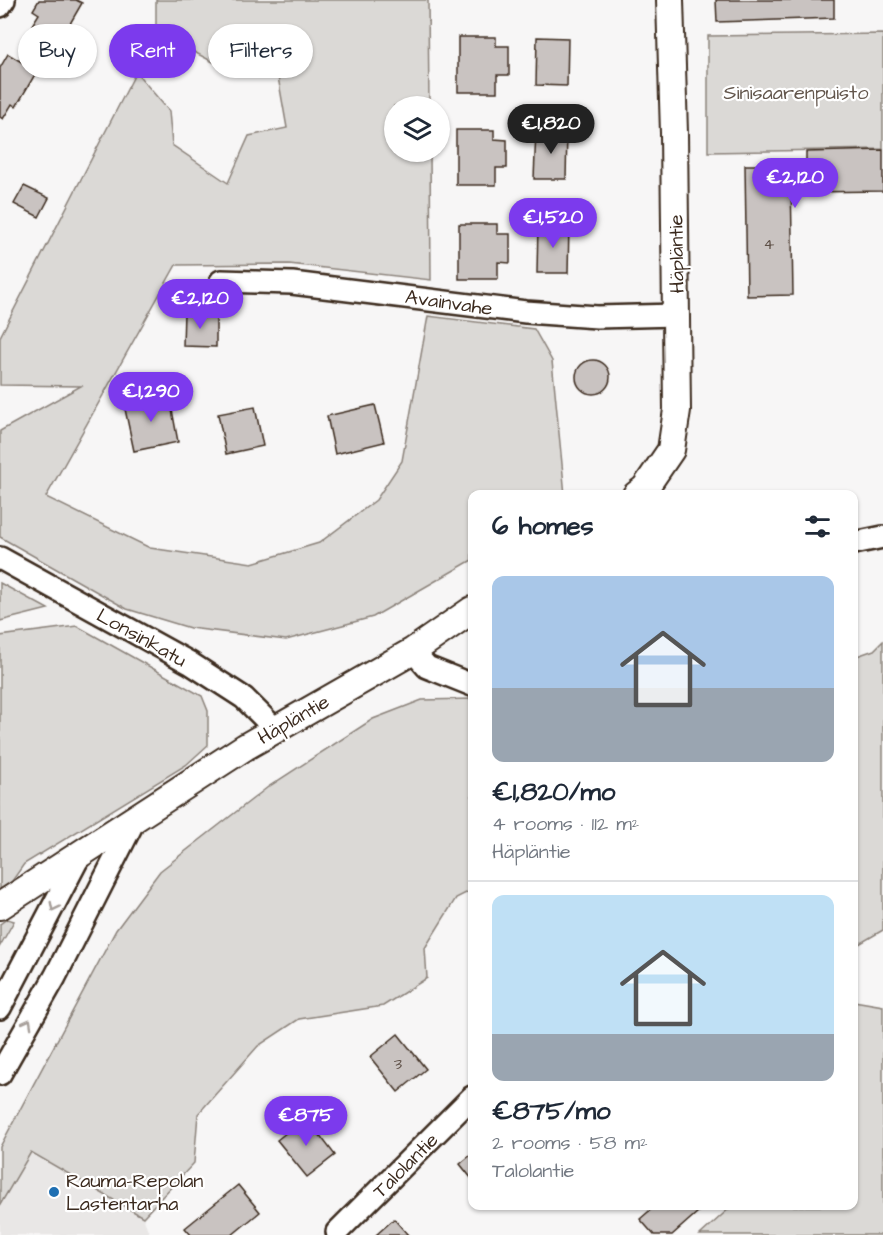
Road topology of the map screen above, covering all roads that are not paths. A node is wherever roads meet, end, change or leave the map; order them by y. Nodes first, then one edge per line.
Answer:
1 (4, 0) edge
2 (670, 0) edge
3 (0, 6) edge
4 (221, 281) dead end
5 (677, 315) junction
6 (646, 490) edge
7 (883, 537) edge
8 (858, 542) edge
9 (0, 558) edge
10 (468, 613) edge
11 (413, 651) junction
12 (468, 683) edge
13 (275, 729) junction
14 (125, 826) junction
15 (80, 855) junction
16 (0, 906) edge
17 (0, 1008) edge
18 (0, 1074) edge
19 (468, 1102) edge
20 (337, 1232) dead end

1 - 3 street
2 - 5 street, Häpläntie
4 - 5 street, Avainvahe
5 - 6 street, Häpläntie
7 - 8 street
9 - 13 street, Lonsinkatu
10 - 11 street, Häpläntie
11 - 12 street
11 - 13 street, Häpläntie
13 - 14 street, Häpläntie
14 - 15 street, Häpläntie
18 -> 14 street
15 - 16 street, Häpläntie
15 -> 17 street
19 - 20 street, Talolantie

